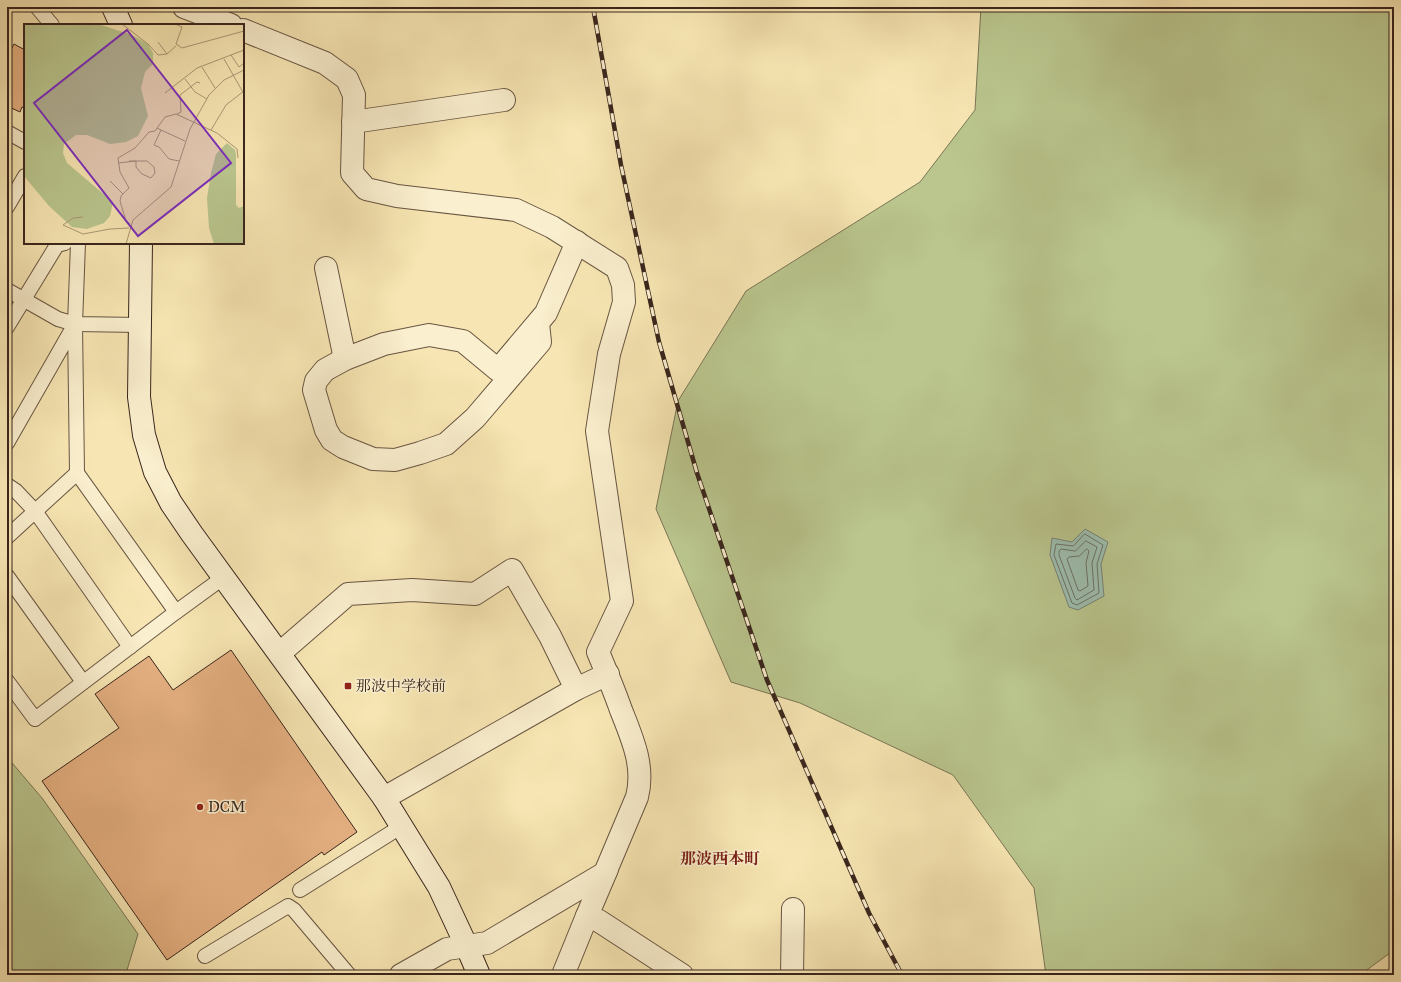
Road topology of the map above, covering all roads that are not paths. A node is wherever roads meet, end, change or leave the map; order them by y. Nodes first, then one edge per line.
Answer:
1 (37, 7) edge
2 (184, 7) edge
3 (51, 24) edge
4 (228, 24) edge
5 (244, 30) edge
6 (504, 100) dead end
7 (353, 122) junction
8 (7, 132) edge
9 (24, 141) edge
10 (24, 178) edge
11 (7, 207) edge
12 (577, 242) junction
13 (61, 244) edge
14 (78, 244) edge
15 (141, 244) edge
16 (326, 268) dead end
17 (7, 290) edge
18 (23, 299) junction
19 (538, 323) junction
20 (76, 324) junction
21 (140, 325) junction
22 (7, 327) edge
23 (345, 359) junction
24 (7, 443) edge
25 (77, 473) junction
26 (7, 485) edge
27 (36, 511) junction
28 (7, 537) edge
29 (7, 576) edge
30 (224, 577) junction
31 (176, 612) junction
32 (130, 646) junction
33 (280, 653) junction
34 (608, 674) junction
35 (7, 681) edge
36 (83, 682) junction
37 (576, 689) junction
38 (384, 798) junction
39 (402, 826) junction
40 (607, 868) junction
41 (300, 890) dead end
42 (794, 909) dead end
43 (587, 916) junction
44 (467, 947) junction
45 (205, 956) dead end
46 (349, 975) edge
47 (401, 975) edge
48 (479, 975) edge
49 (563, 975) edge
50 (682, 975) edge
51 (792, 975) edge

1 - 3 lane
2 - 4 street
5 - 7 street
6 - 7 street
7 - 12 street
8 - 9 lane
10 - 11 lane
12 - 19 street
12 - 34 street
13 - 18 lane
14 - 20 lane
15 - 21 street
16 - 23 street
17 - 18 lane
18 - 20 lane
18 - 22 lane
19 - 23 street
19 - 23 street
20 - 21 lane
20 - 24 lane
20 - 25 lane
21 - 30 street
25 - 27 lane
25 - 31 lane
26 - 27 lane
27 - 28 lane
27 - 32 lane
29 - 36 lane
30 - 31 lane
30 - 33 street
31 - 32 lane
32 - 36 lane
33 - 37 street
33 - 38 street
34 - 37 street
34 - 40 street
35 - 36 lane
37 - 38 street
38 - 39 street
39 - 41 lane
39 - 44 street
40 - 43 street
40 - 44 street
42 - 51 street
43 - 49 street
43 - 50 street
44 - 47 street
44 - 48 street
45 - 46 lane

